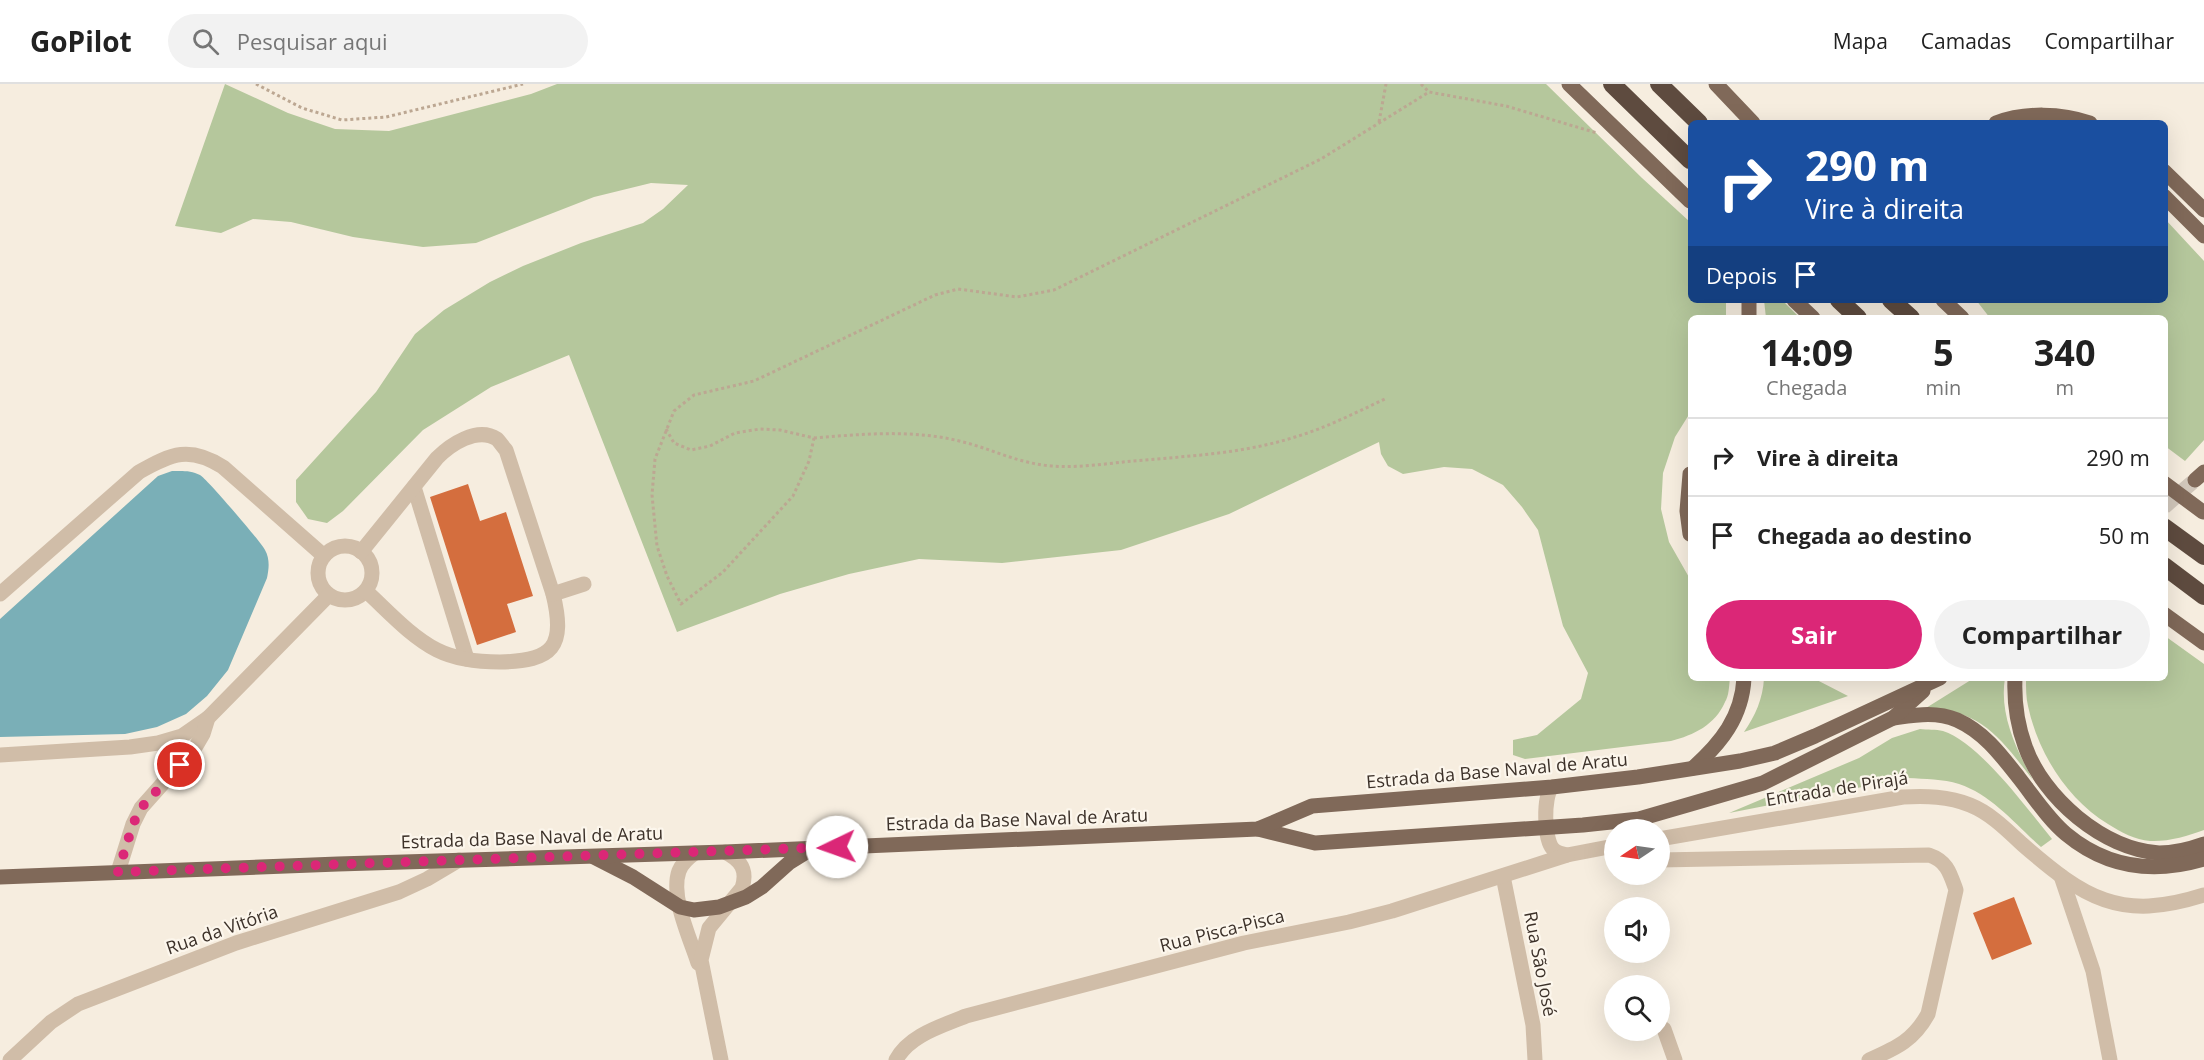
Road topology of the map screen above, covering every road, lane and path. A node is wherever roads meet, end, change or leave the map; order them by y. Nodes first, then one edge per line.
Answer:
1 (256, 84) edge
2 (523, 84) edge
3 (1386, 84) edge
4 (1421, 84) edge
5 (1569, 84) edge
6 (1612, 84) edge
7 (1659, 84) edge
8 (1716, 84) edge
9 (1429, 92) junction
10 (1696, 120) edge
11 (1750, 120) edge
12 (2011, 120) edge
13 (2075, 120) edge
14 (1379, 122) junction
15 (1627, 142) junction
16 (1688, 158) edge
17 (2168, 175) edge
18 (1688, 199) edge
19 (2168, 200) edge
20 (2204, 210) edge
21 (2204, 236) edge
22 (1797, 303) edge
23 (1842, 303) edge
24 (1894, 303) edge
25 (1946, 303) edge
26 (1959, 303) edge
27 (1810, 315) edge
28 (1855, 315) edge
29 (1908, 315) edge
30 (1959, 315) edge
31 (1969, 315) edge
32 (1387, 398) dead end
33 (666, 429) junction
34 (814, 438) junction
35 (2168, 486) edge
36 (414, 487) junction
37 (1688, 499) edge
38 (2204, 513) edge
39 (1688, 519) edge
40 (2171, 531) edge
41 (362, 552) junction
42 (324, 556) junction
43 (2204, 556) edge
44 (2168, 569) edge
45 (584, 584) dead end
46 (366, 591) junction
47 (0, 594) edge
48 (553, 594) junction
49 (329, 596) junction
50 (2204, 596) edge
51 (2168, 617) edge
52 (2204, 643) edge
53 (467, 660) junction
54 (1744, 681) edge
55 (1934, 681) edge
56 (1935, 681) edge
57 (2015, 681) edge
58 (208, 718) junction
59 (1893, 718) junction
60 (0, 755) edge
61 (1692, 769) junction
62 (1552, 787) junction
63 (1548, 827) junction
64 (1258, 829) junction
65 (1670, 837) edge
66 (2204, 844) edge
67 (813, 848) junction
68 (1604, 849) edge
69 (724, 852) junction
70 (695, 853) junction
71 (592, 855) junction
72 (1567, 855) junction
73 (2204, 859) edge
74 (459, 860) junction
75 (1670, 860) edge
76 (118, 872) junction
77 (1503, 876) junction
78 (2061, 876) junction
79 (0, 877) edge
80 (2204, 894) edge
81 (729, 904) junction
82 (680, 907) junction
83 (703, 977) junction
84 (1533, 1025) junction
85 (1668, 1041) edge
86 (10, 1060) edge
87 (721, 1060) edge
88 (896, 1060) edge
89 (1535, 1060) edge
90 (1543, 1060) edge
91 (1675, 1060) edge
92 (1869, 1060) edge
93 (2110, 1060) edge

1 - 2 path
3 - 14 path
4 - 9 path
5 - 15 main road
6 - 16 highway
7 - 10 highway
8 - 11 main road
9 - 14 path
9 - 15 path
12 - 13 main road
14 - 33 path
15 - 18 main road
17 - 20 main road
19 - 21 main road
22 - 27 main road
23 - 28 highway
24 - 29 highway
25 - 30 main road
26 - 31 main road
32 - 34 path
33 - 34 path
33 - 34 path
35 - 38 main road, bridge
36 - 41 street
36 - 48 street
36 - 53 street
37 - 39 main road
40 - 43 highway
41 - 42 street
41 - 46 street
42 - 47 street
42 - 49 street
44 - 50 highway
45 - 48 street
46 - 49 street
46 - 53 street
48 - 53 street
49 - 58 street
51 - 52 main road
54 - 61 main road
55 - 61 main road, Estrada da Base Naval de Aratu
56 - 59 main road
57 - 66 main road
58 - 60 street
58 - 76 street
59 - 63 main road
59 - 73 main road
61 - 62 main road, Estrada da Base Naval de Aratu
62 - 63 street
62 - 64 main road, Estrada da Base Naval de Aratu
63 - 64 main road
63 - 72 street
64 - 67 main road, Estrada da Base Naval de Aratu
65 - 78 street, Entrada de Pirajá
67 - 69 main road, Estrada da Base Naval de Aratu
67 - 81 main road
68 - 72 street
69 - 70 main road, Estrada da Base Naval de Aratu
69 - 81 street
70 - 71 main road, Estrada da Base Naval de Aratu
70 - 82 street
71 - 74 main road, Estrada da Base Naval de Aratu
71 - 82 main road
72 - 77 street, Rua Pisca-Pisca
74 - 76 main road, Estrada da Base Naval de Aratu
74 - 86 street, Rua da Vitória
75 - 92 street
76 - 79 main road, Estrada da Base Naval de Aratu
77 - 84 street, Rua São José
77 - 88 street, Rua Pisca-Pisca
78 - 80 street, Entrada de Pirajá
78 - 93 street
81 - 82 main road
81 - 83 street
82 - 83 street
83 - 87 street
84 - 89 street, Rua São José
84 - 90 street
85 - 91 street

